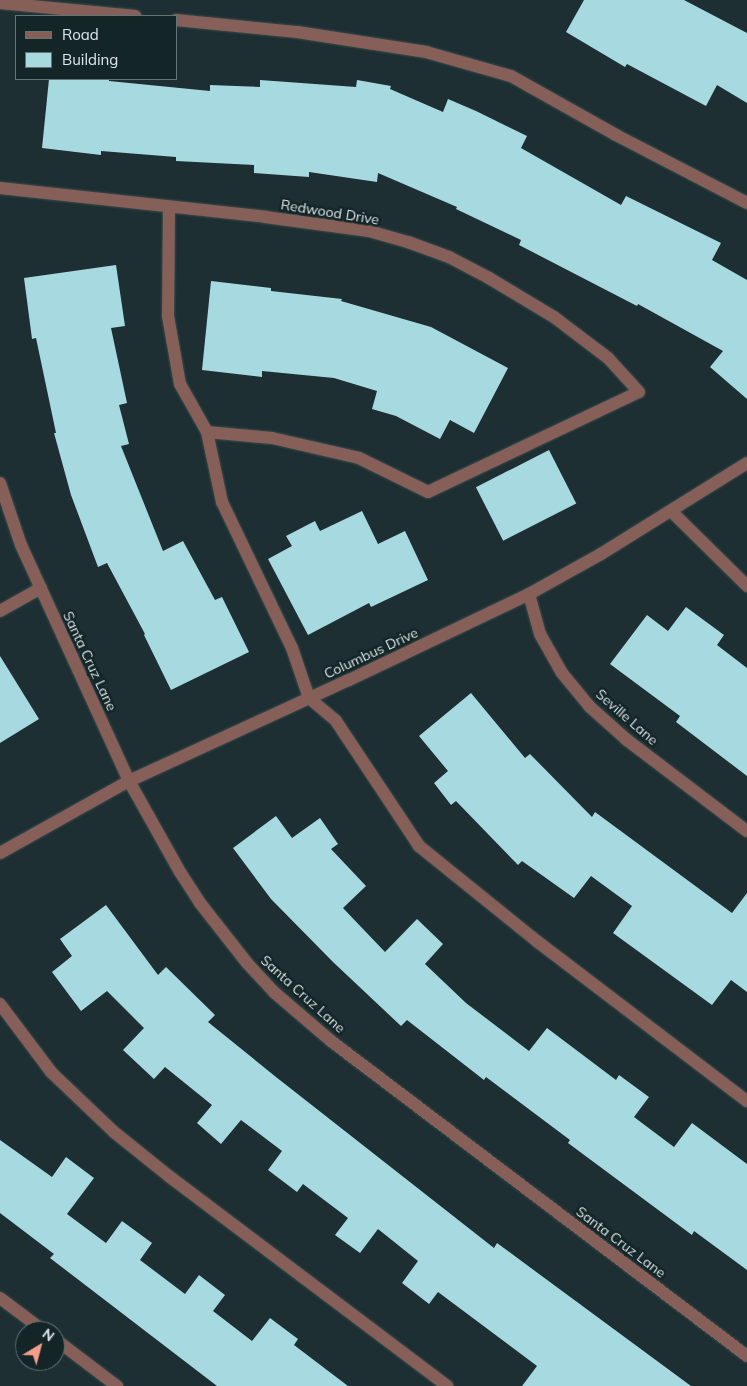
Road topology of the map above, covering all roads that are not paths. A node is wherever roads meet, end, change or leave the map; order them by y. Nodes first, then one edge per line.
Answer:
1 (0, 3) edge
2 (125, 15) edge
3 (178, 20) edge
4 (0, 188) edge
5 (747, 203) edge
6 (169, 207) junction
7 (207, 432) junction
8 (747, 463) edge
9 (0, 484) edge
10 (671, 511) junction
11 (747, 586) edge
12 (41, 588) junction
13 (529, 594) junction
14 (0, 611) edge
15 (309, 698) junction
16 (129, 781) junction
17 (747, 831) edge
18 (0, 853) edge
19 (0, 1004) edge
20 (747, 1101) edge
21 (0, 1298) edge
22 (31, 1321) edge
23 (65, 1347) edge
24 (747, 1356) edge
25 (117, 1386) edge
26 (447, 1386) edge

1 - 2 street
3 - 5 street
4 - 6 street, Redwood Drive
6 - 7 street
6 - 7 street, Redwood Drive
7 - 15 street
8 - 10 street, Columbus Drive
9 - 12 street, Santa Cruz Lane
10 - 11 street
10 - 13 street, Columbus Drive
12 - 14 street
12 - 16 street, Santa Cruz Lane
13 - 15 street, Columbus Drive
13 - 17 street, Seville Lane
15 - 16 street, Columbus Drive
15 - 20 street
16 - 18 street, Columbus Drive
16 - 24 street, Santa Cruz Lane
19 - 26 street
21 - 22 street
23 - 25 street

